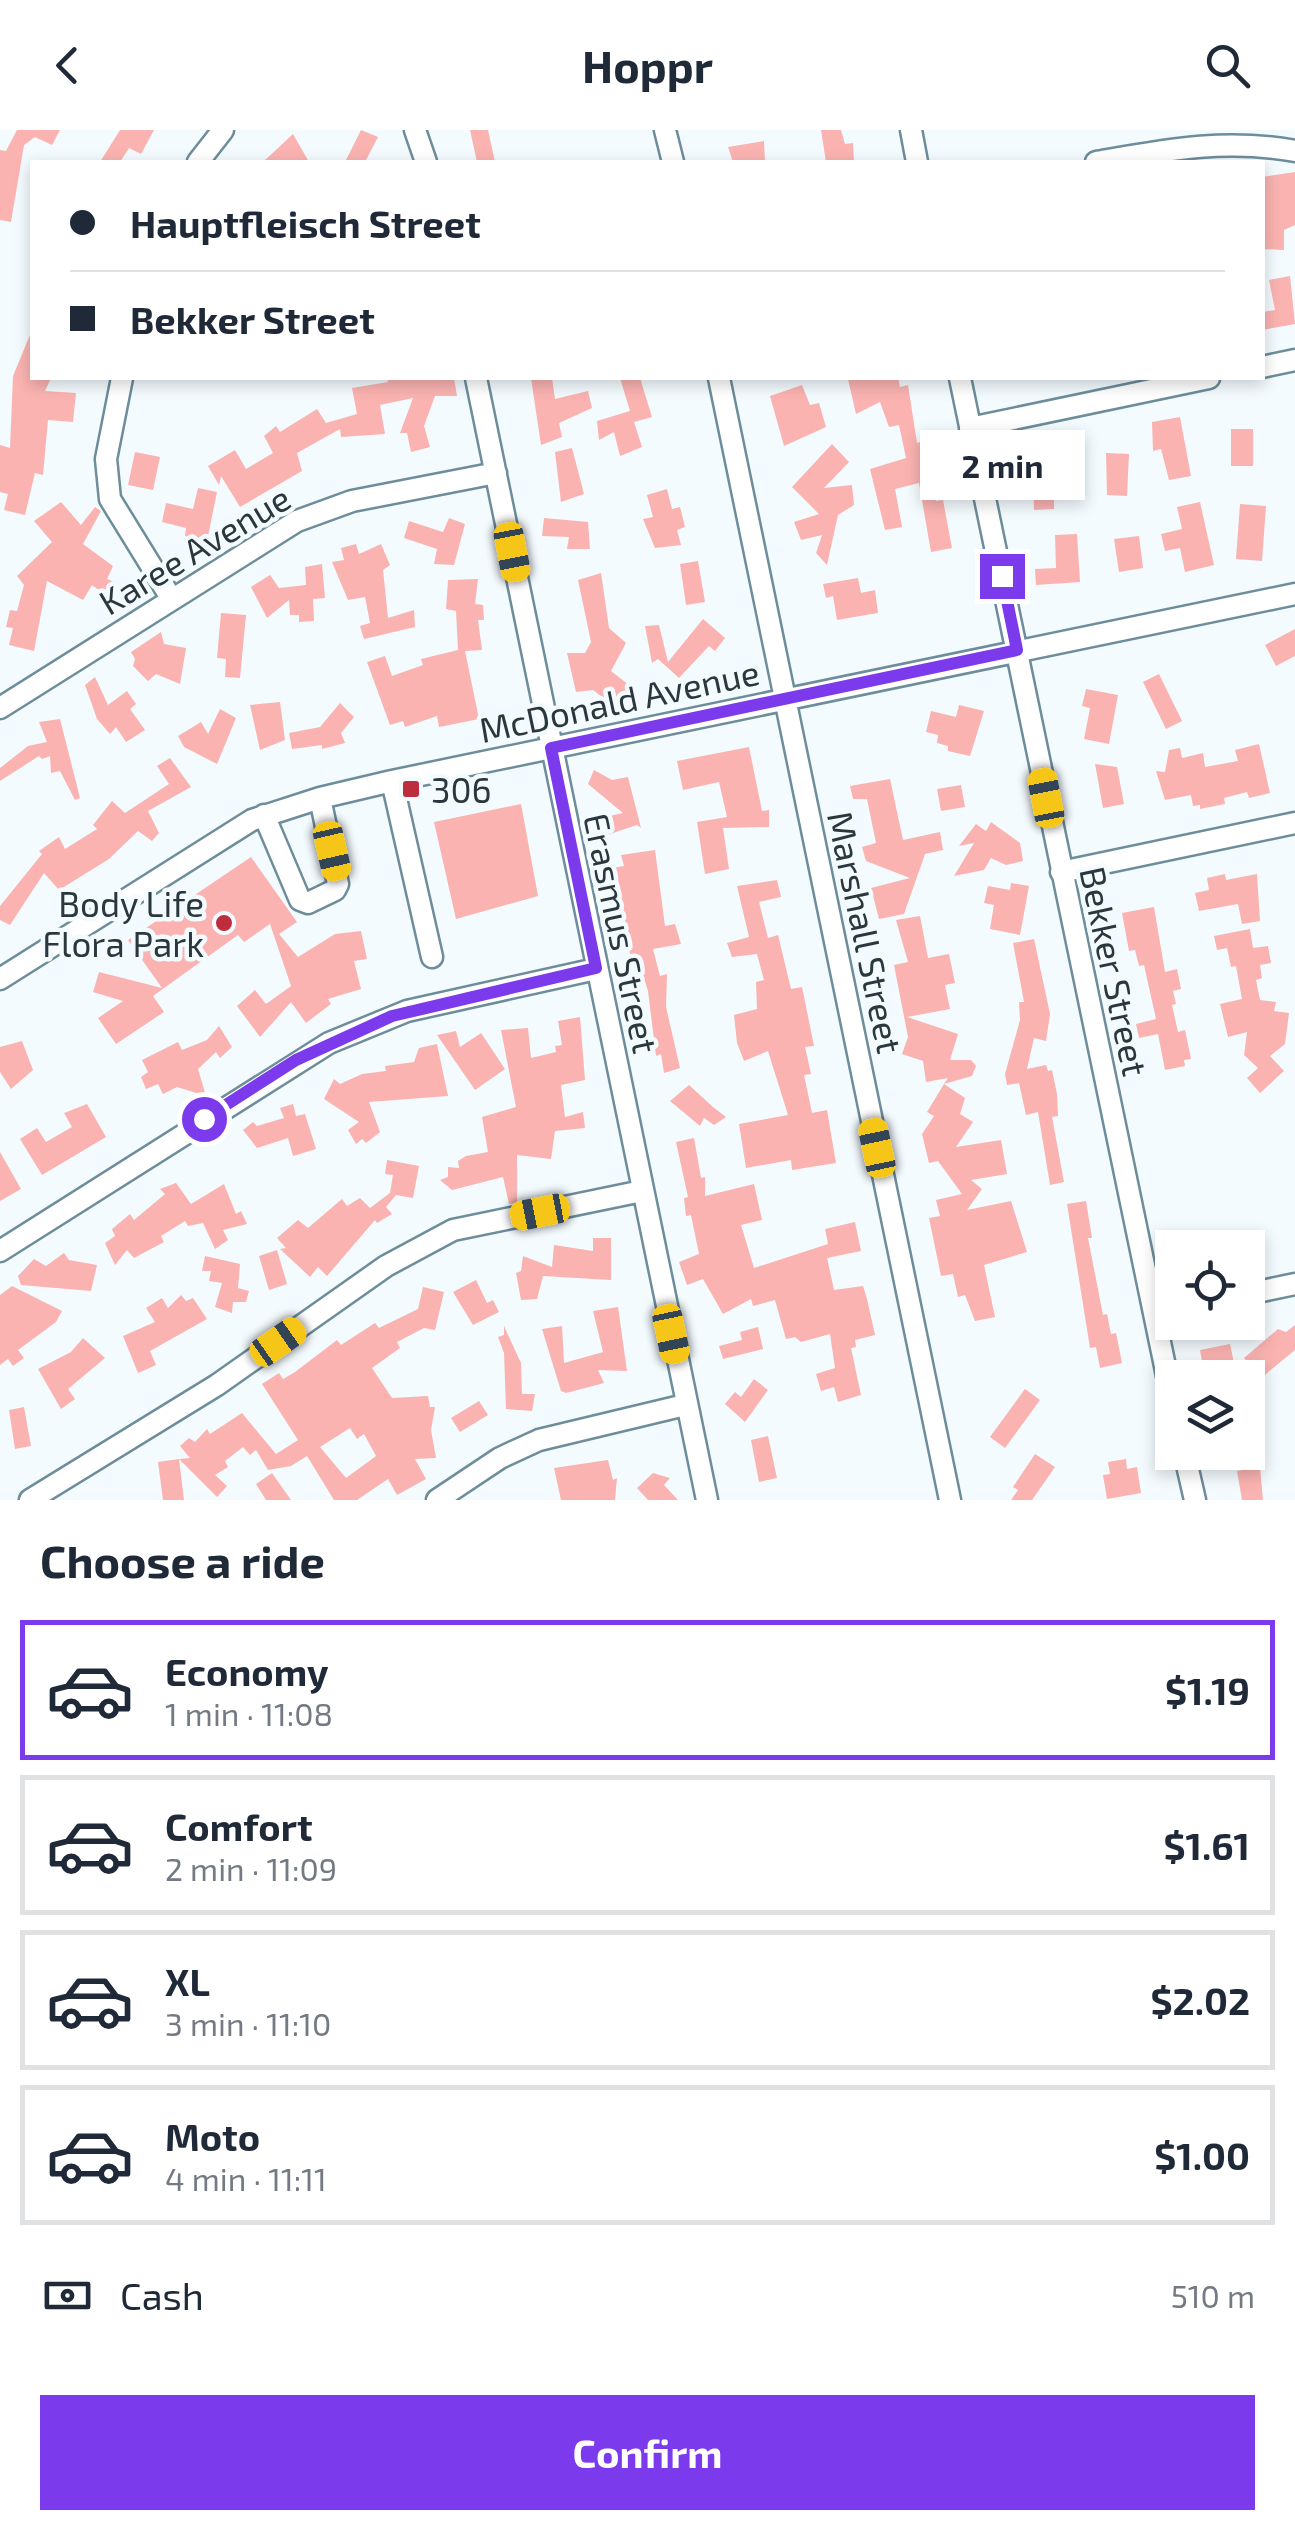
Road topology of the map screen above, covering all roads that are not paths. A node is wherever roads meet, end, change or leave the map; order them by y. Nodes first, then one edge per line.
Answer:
1 (224, 130) edge
2 (415, 130) edge
3 (665, 130) edge
4 (910, 130) edge
5 (1295, 151) edge
6 (200, 160) edge
7 (425, 160) edge
8 (672, 160) edge
9 (917, 160) edge
10 (1107, 160) edge
11 (1295, 360) edge
12 (1265, 365) edge
13 (122, 380) edge
14 (476, 380) edge
15 (719, 380) edge
16 (960, 380) edge
17 (1199, 380) edge
18 (970, 428) junction
19 (496, 473) junction
20 (1295, 594) edge
21 (171, 598) junction
22 (1017, 650) junction
23 (784, 699) junction
24 (0, 708) edge
25 (551, 748) junction
26 (392, 781) junction
27 (320, 798) junction
28 (264, 814) junction
29 (1295, 823) edge
30 (1061, 872) junction
31 (432, 957) dead end
32 (596, 968) junction
33 (0, 979) edge
34 (642, 1191) junction
35 (0, 1251) edge
36 (1155, 1277) edge
37 (1295, 1284) edge
38 (1265, 1290) edge
39 (685, 1405) junction
40 (1188, 1470) edge
41 (30, 1500) edge
42 (437, 1500) edge
43 (707, 1500) edge
44 (950, 1500) edge
45 (1195, 1500) edge

1 - 6 street
2 - 7 street
3 - 8 street
4 - 9 street
5 - 10 street
11 - 12 street
13 - 21 street
14 - 19 street, Erasmus Street
15 - 23 street, Marshall Street
16 - 18 street, Bekker Street
17 - 18 street
18 - 22 street, Bekker Street
19 - 21 street, Karee Avenue
19 - 25 street, Erasmus Street
20 - 22 street, McDonald Avenue
21 - 24 street, Karee Avenue
22 - 23 street, McDonald Avenue
22 - 30 street, Bekker Street
23 - 25 street, McDonald Avenue
23 - 44 street, Marshall Street
25 - 26 street, McDonald Avenue
25 - 32 street, Erasmus Street
26 - 27 street, McDonald Avenue
26 - 31 street
27 - 28 street, McDonald Avenue
27 - 28 street
28 - 33 street, McDonald Avenue
29 - 30 street
30 - 36 street, Bekker Street
32 - 34 street, Erasmus Street
32 - 35 street
34 - 39 street, Erasmus Street
34 - 41 street
37 - 38 street
39 - 42 street
39 - 43 street, Erasmus Street
40 - 45 street

